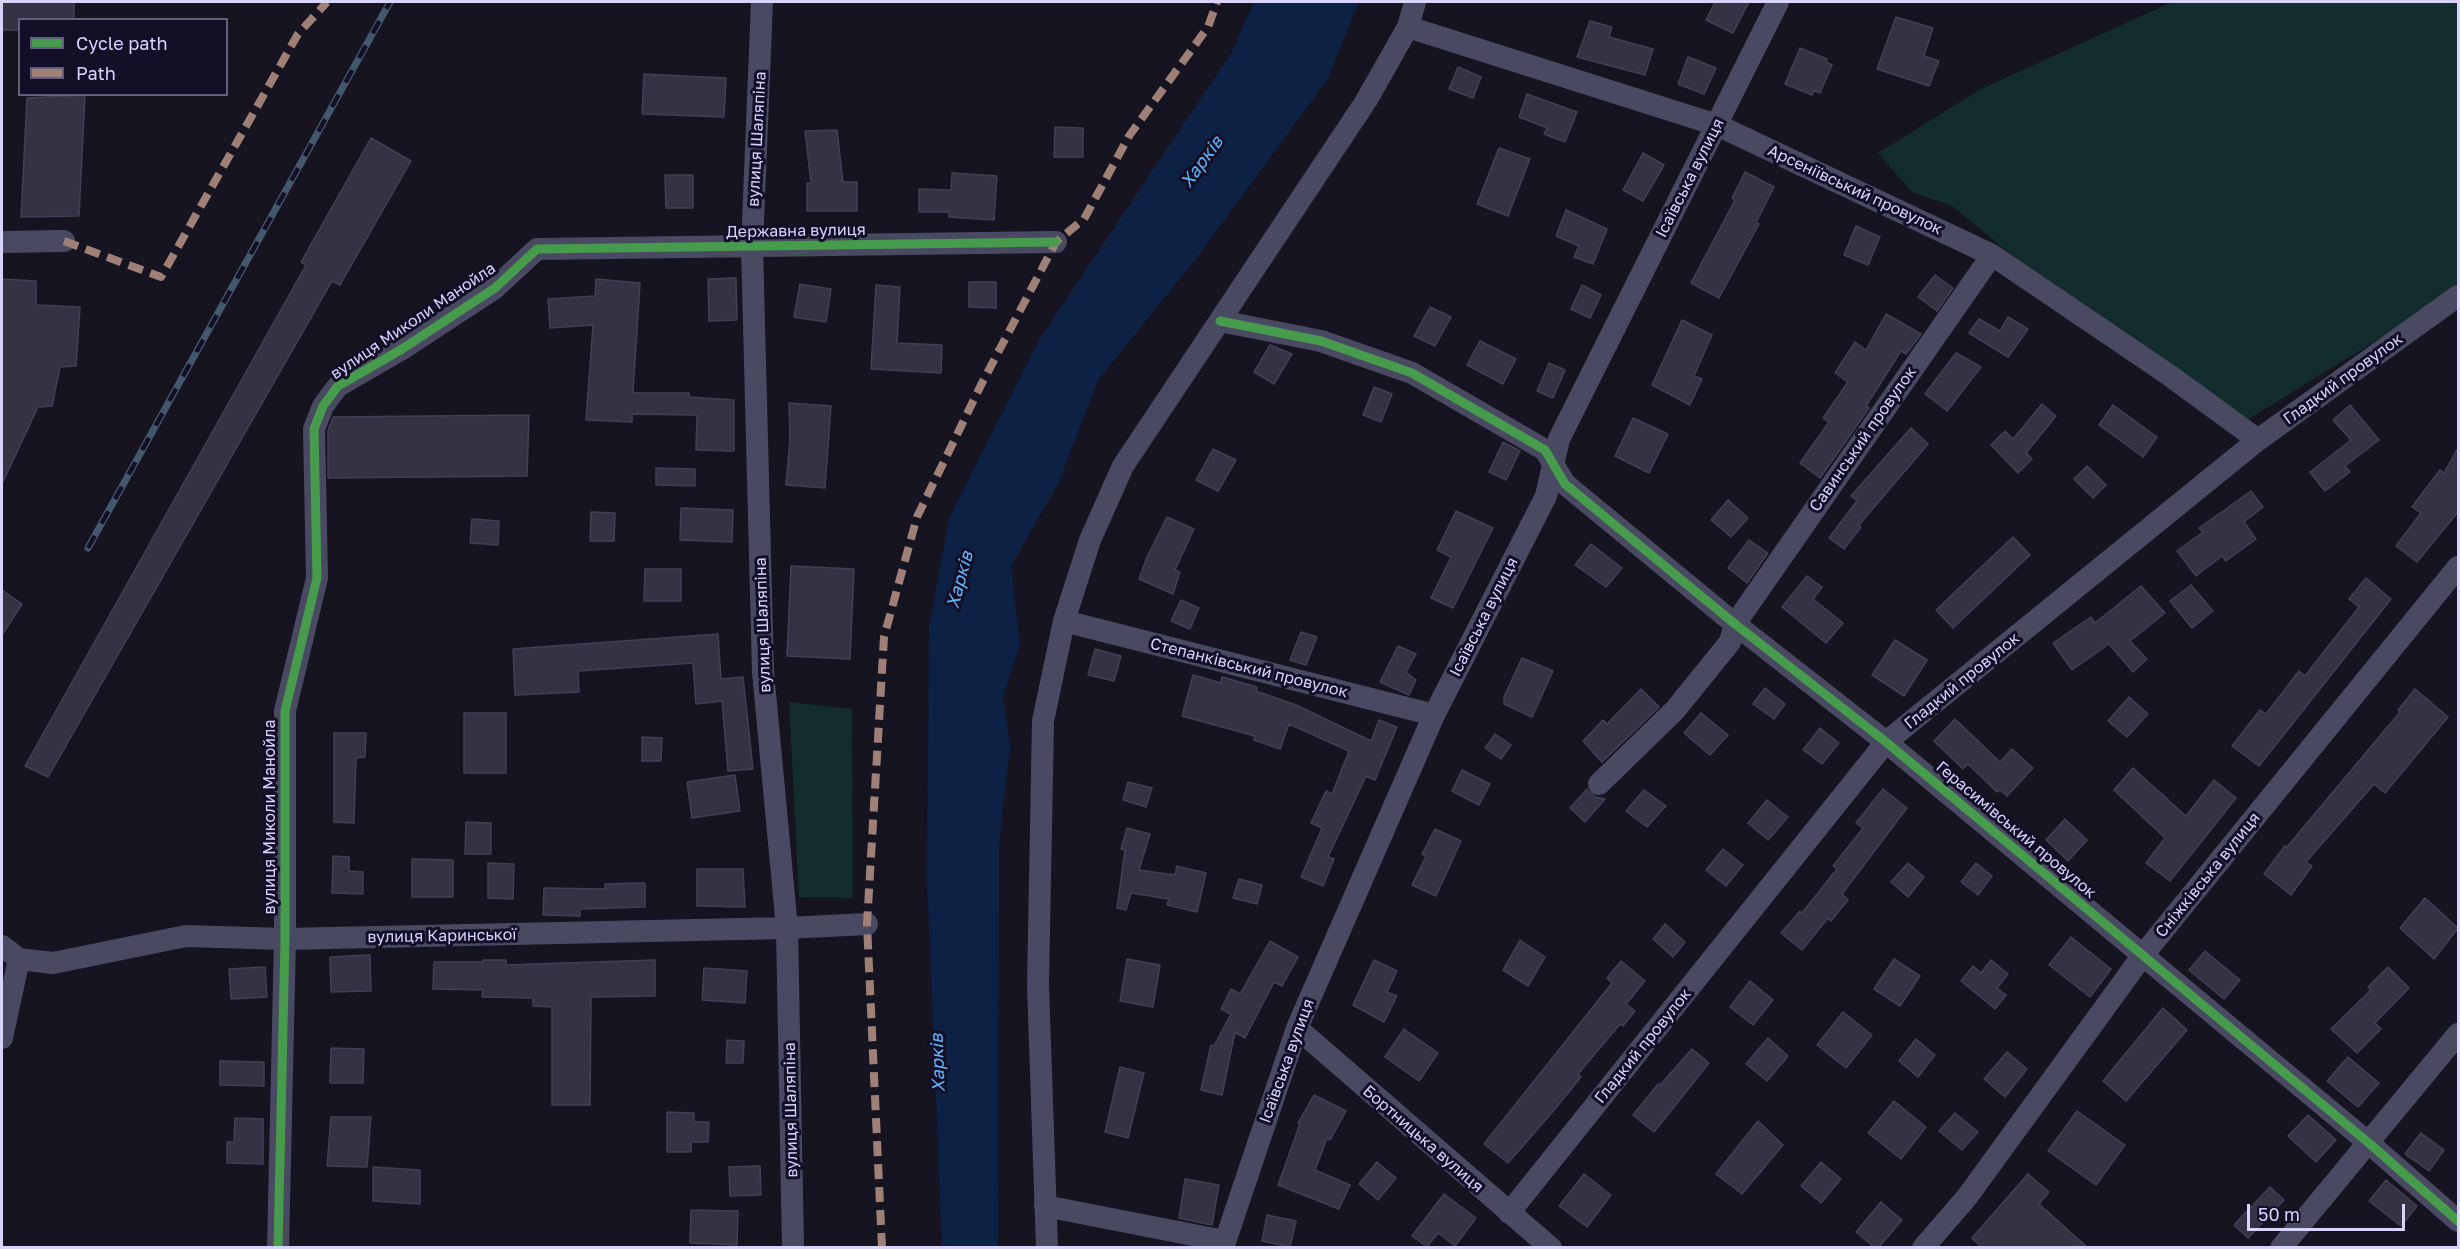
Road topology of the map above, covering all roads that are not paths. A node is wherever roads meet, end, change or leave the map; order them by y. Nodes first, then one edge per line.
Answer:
1 (762, 2) edge
2 (1415, 2) edge
3 (1778, 2) edge
4 (1408, 27) junction
5 (1716, 125) junction
6 (64, 241) dead end
7 (2, 242) edge
8 (1056, 242) dead end
9 (752, 246) junction
10 (537, 249) joint
11 (1992, 255) junction
12 (2458, 296) edge
13 (1220, 321) junction
14 (2258, 440) junction
15 (1553, 466) junction
16 (2458, 567) edge
17 (1064, 621) junction
18 (1735, 624) junction
19 (1434, 715) junction
20 (1886, 742) junction
21 (1599, 784) dead end
22 (867, 924) dead end
23 (787, 928) junction
24 (285, 939) junction
25 (10, 952) edge
26 (2143, 955) junction
27 (1297, 1028) junction
28 (2458, 1035) edge
29 (2, 1038) edge
30 (2370, 1144) junction
31 (1045, 1206) junction
32 (1509, 1213) junction
33 (2458, 1221) edge
34 (1223, 1244) edge
35 (278, 1248) edge
36 (793, 1248) edge
37 (1047, 1248) edge
38 (1551, 1248) edge
39 (1923, 1248) edge
40 (2281, 1248) edge

1 - 9 street, вулиця Шаляпіна
2 - 4 street
3 - 5 street, Ісаївська вулиця
4 - 5 street, Арсеніївський провулок
4 - 13 street
5 - 11 street, Арсеніївський провулок
5 - 15 street, Ісаївська вулиця
6 - 7 street
8 - 9 street, Державна вулиця
9 - 10 street, Державна вулиця
9 - 23 street, вулиця Шаляпіна
10 - 24 street, вулиця Миколи Манойла
11 - 14 street, Арсеніївський провулок
11 - 18 street, Савинський провулок
12 - 14 street, Гладкий провулок
13 - 15 street, Герасимівський провулок
13 - 17 street
14 - 20 street, Гладкий провулок
15 - 18 street, Герасимівський провулок
15 - 19 street, Ісаївська вулиця
16 - 26 street, Сніжківська вулиця
17 - 19 street, Степанківський провулок
17 - 31 street
18 - 20 street, Герасимівський провулок
18 - 21 street, Савинський провулок
19 - 27 street, Ісаївська вулиця
20 - 26 street, Герасимівський провулок
20 - 32 street, Гладкий провулок
22 - 23 street, вулиця Каринської
23 - 24 street, вулиця Каринської
23 - 36 street, вулиця Шаляпіна
24 - 25 street, вулиця Каринської
24 - 35 street, вулиця Миколи Манойла
25 - 29 street
26 - 30 street, Герасимівський провулок
26 - 39 street, Сніжківська вулиця
27 - 32 street, Бортницька вулиця
27 - 34 street, Ісаївська вулиця
28 - 30 street
30 - 33 street, Герасимівський провулок
30 - 40 street
31 - 34 street
31 - 37 street
32 - 38 street, Бортницька вулиця

